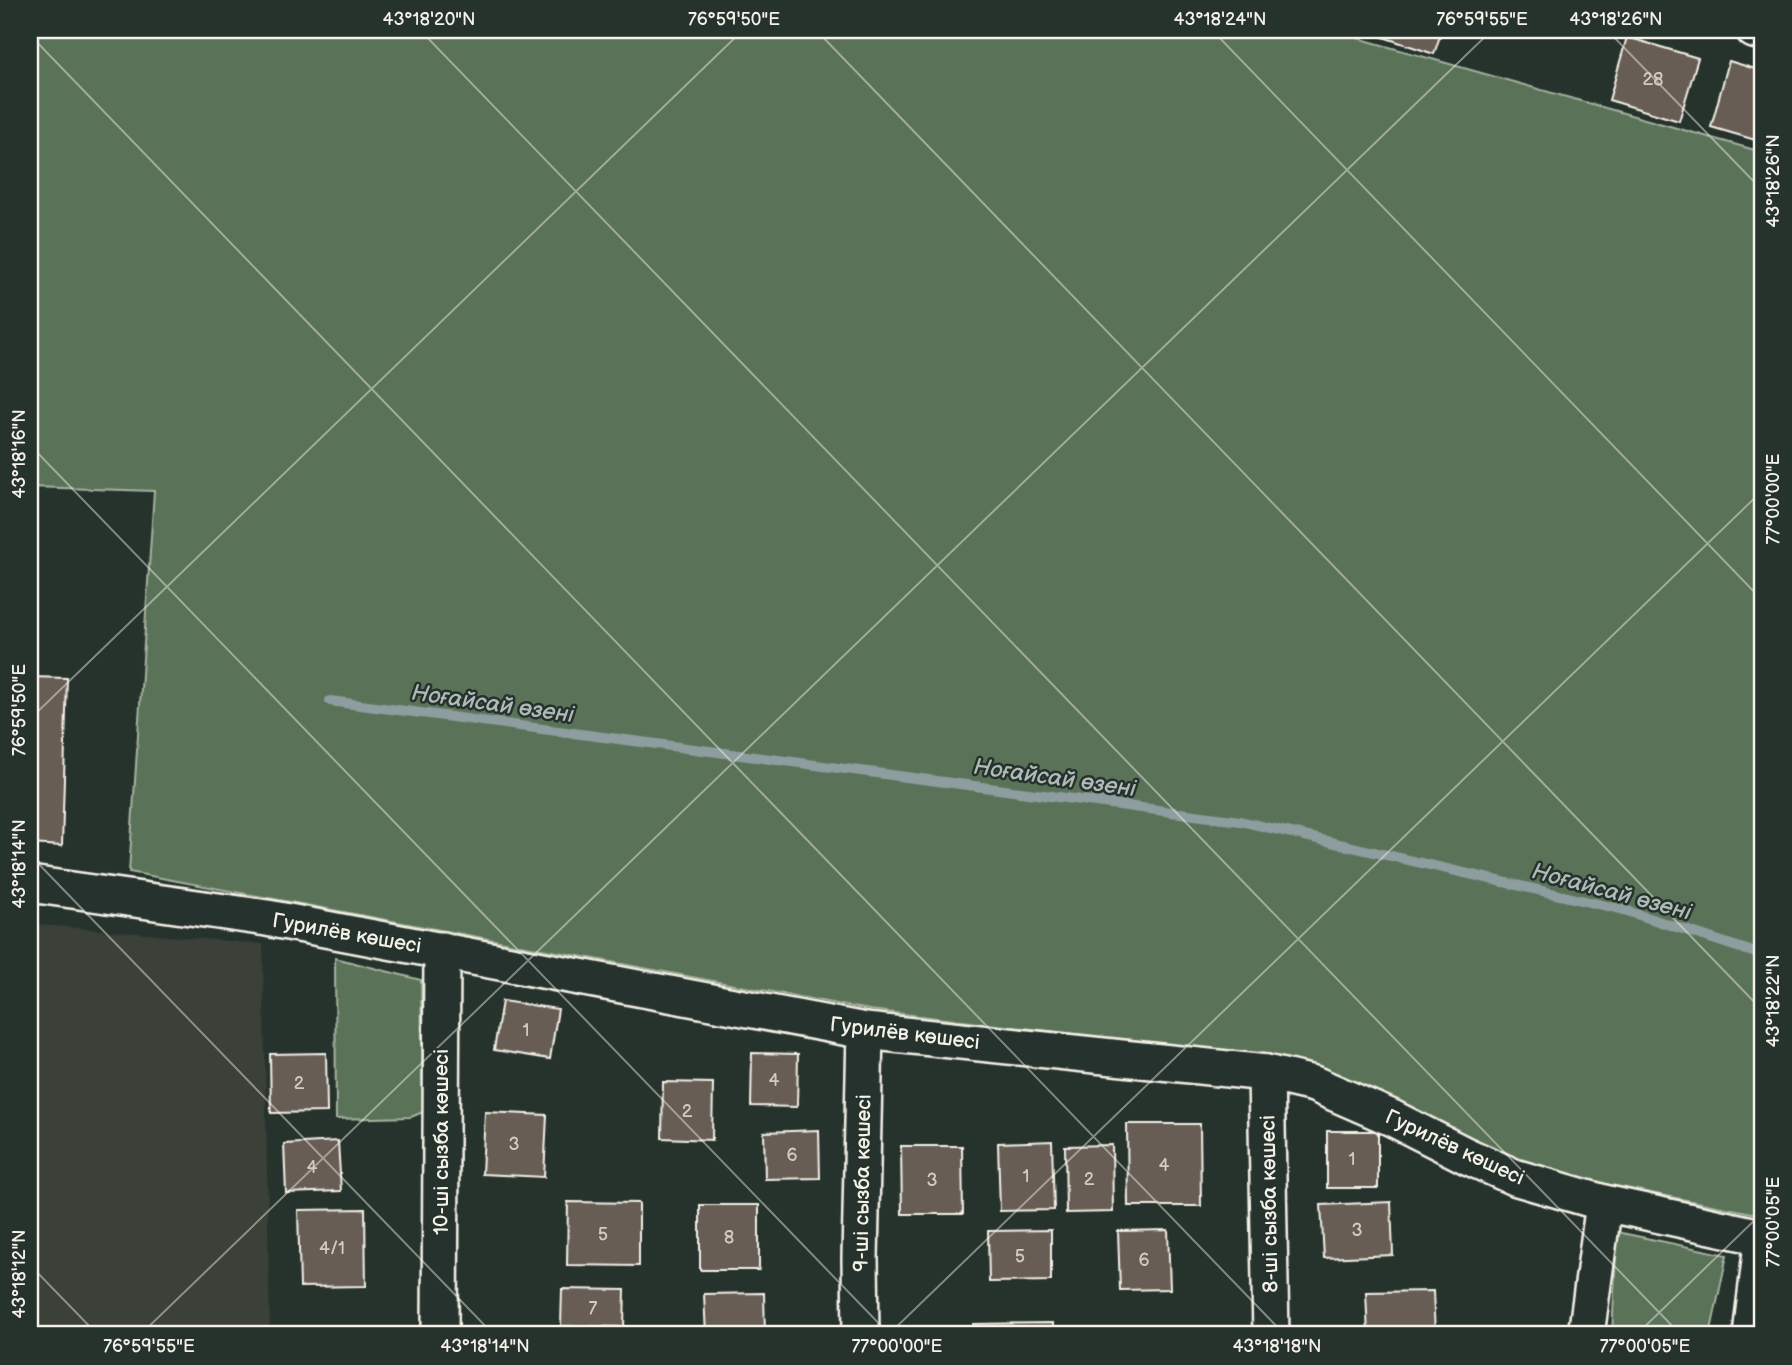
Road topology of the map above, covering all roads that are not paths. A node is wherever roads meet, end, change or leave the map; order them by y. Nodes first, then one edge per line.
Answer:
1 (1754, 30) edge
2 (1762, 32) edge
3 (30, 884) edge
4 (442, 950) junction
5 (865, 1031) junction
6 (1266, 1073) junction
7 (1604, 1203) junction
8 (1762, 1237) edge
9 (1762, 1244) edge
10 (440, 1335) edge
11 (861, 1335) edge
12 (1271, 1335) edge
13 (1586, 1335) edge
14 (1751, 1335) edge

1 - 2 street
3 - 4 street, Гурилёв көшесі
4 - 5 street, Гурилёв көшесі
4 - 10 street, 10-ші сызба көшесі
5 - 6 street, Гурилёв көшесі
5 - 11 street, 9-ші сызба көшесі
6 - 7 street, Гурилёв көшесі
6 - 12 street, 8-ші сызба көшесі
7 - 8 street, Гурилёв көшесі
7 - 13 street
9 - 14 street

